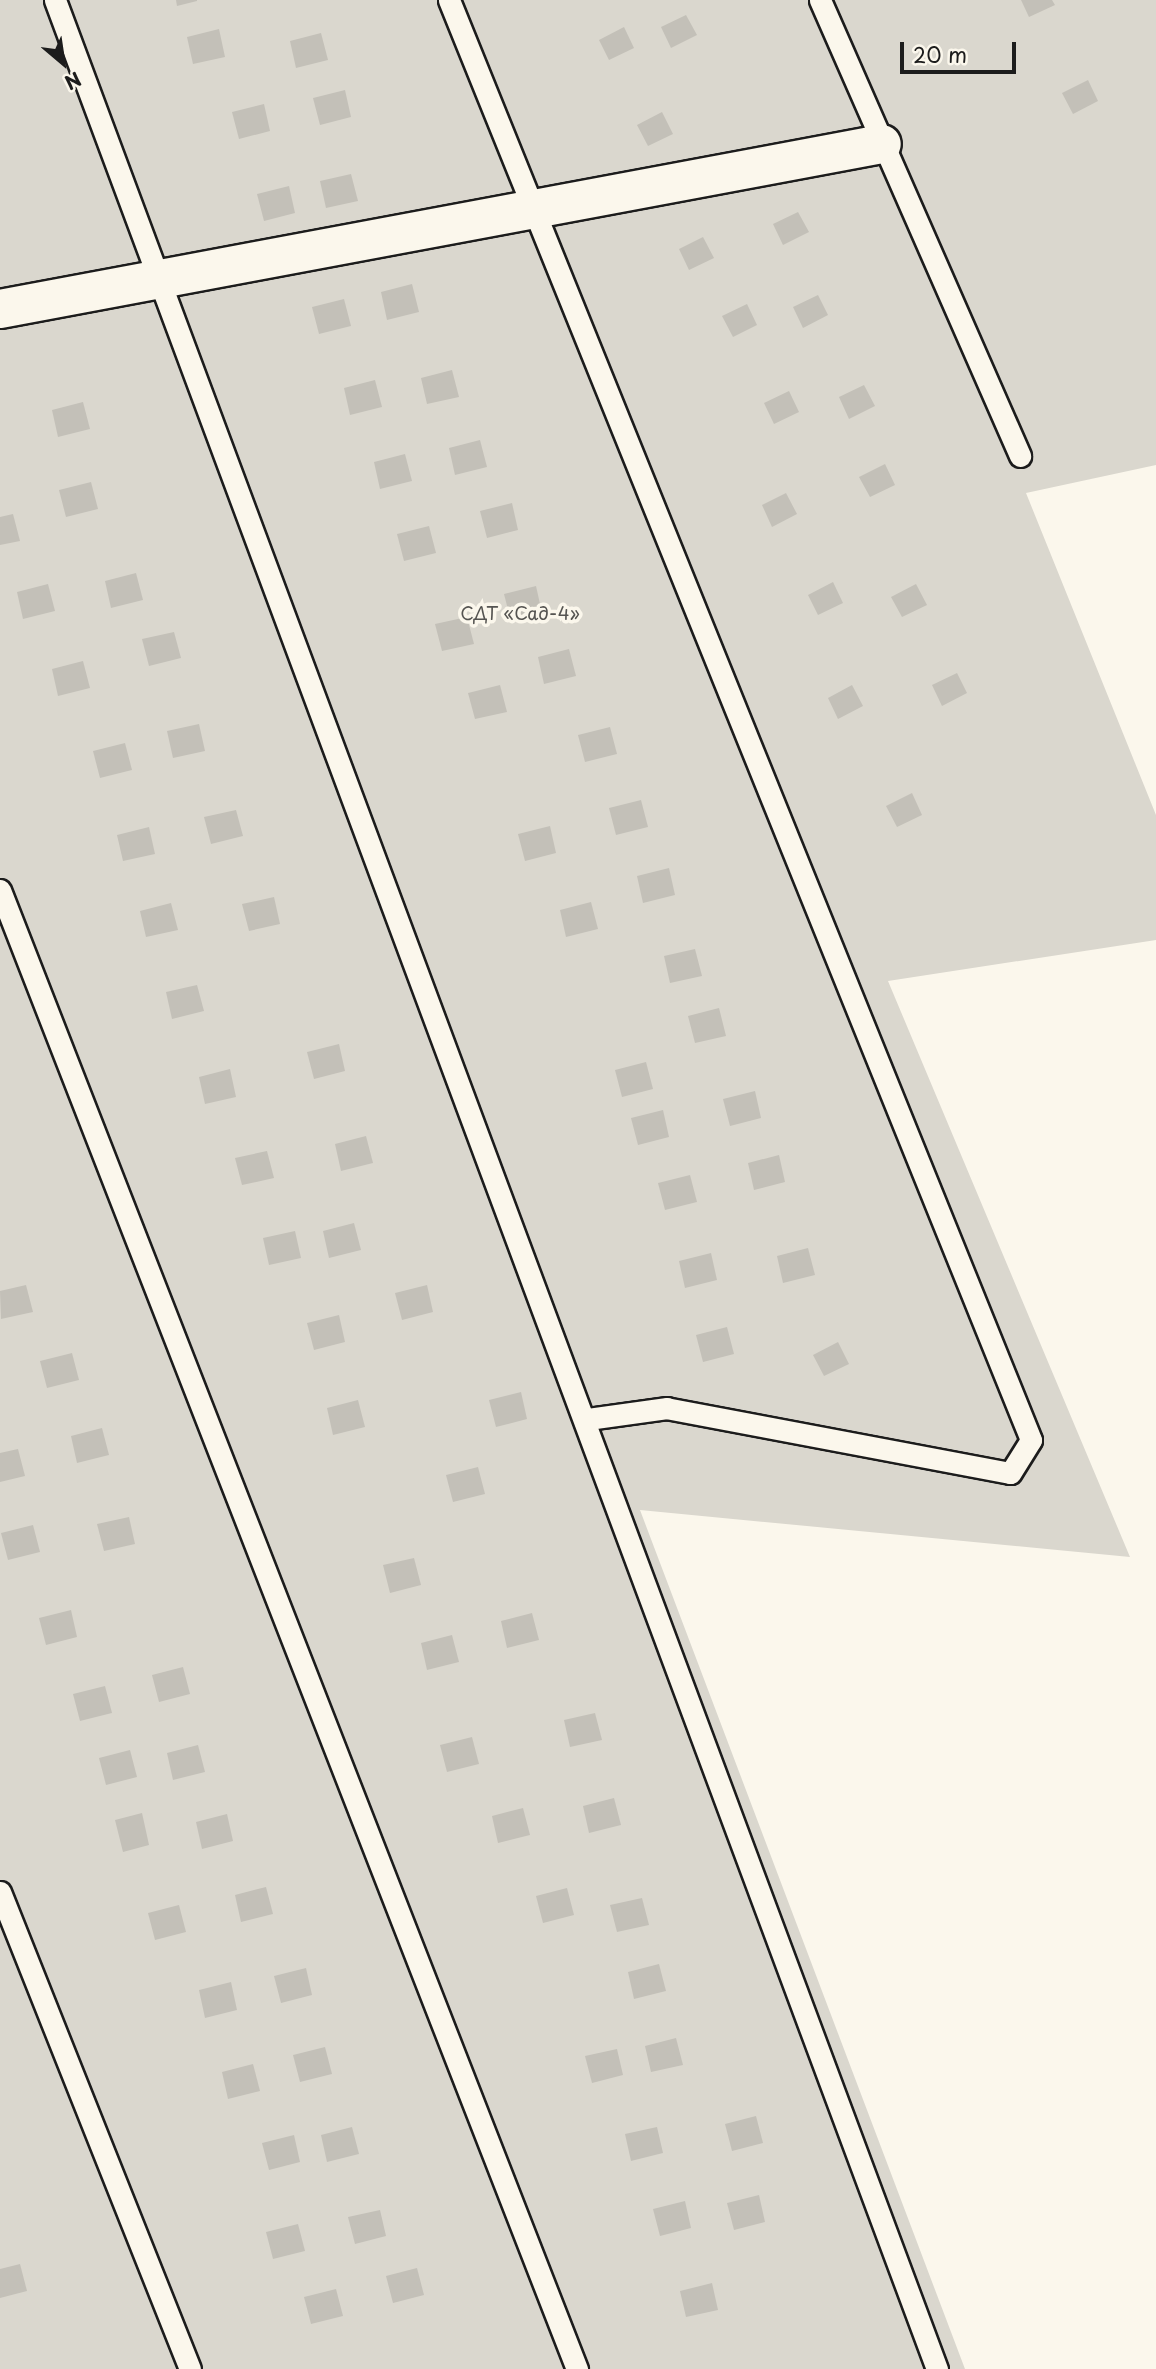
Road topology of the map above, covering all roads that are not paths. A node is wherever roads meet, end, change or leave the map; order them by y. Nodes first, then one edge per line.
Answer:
1 (55, 0) edge
2 (449, 0) edge
3 (820, 0) edge
4 (882, 144) junction
5 (537, 209) junction
6 (162, 279) junction
7 (0, 309) edge
8 (1020, 456) dead end
9 (0, 890) edge
10 (588, 1419) junction
11 (0, 1892) edge
12 (190, 2369) edge
13 (577, 2369) edge
14 (937, 2369) edge

1 - 6 lane
2 - 5 lane
3 - 4 lane
4 - 5 street
4 - 8 lane
5 - 6 street
5 - 10 lane
6 - 7 street
6 - 10 lane
9 - 13 lane
10 - 14 lane
11 - 12 lane

